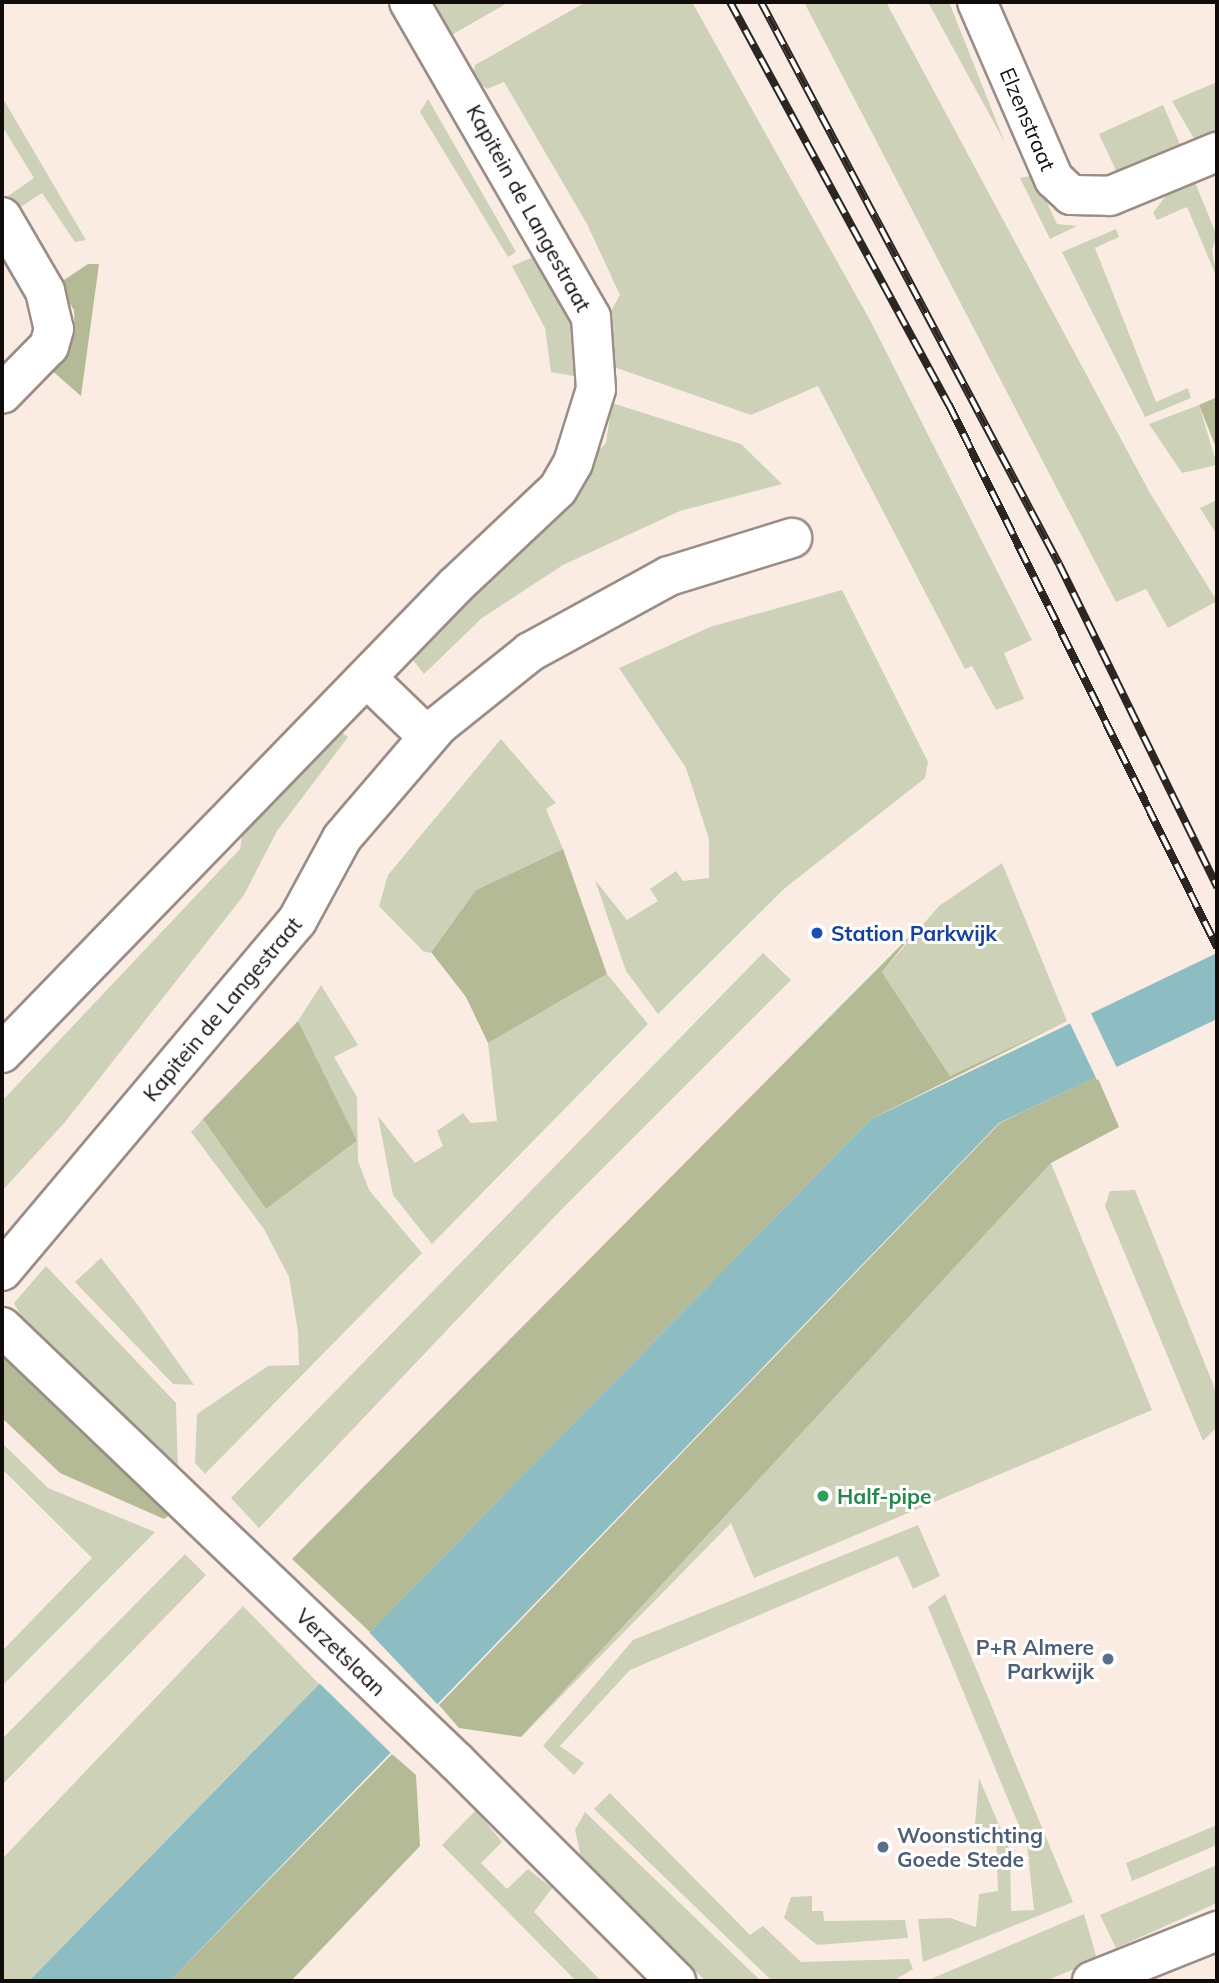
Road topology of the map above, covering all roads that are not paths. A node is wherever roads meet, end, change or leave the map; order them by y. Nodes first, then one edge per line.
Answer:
1 (409, 2) edge
2 (977, 2) edge
3 (1217, 152) edge
4 (2, 217) edge
5 (2, 394) edge
6 (792, 538) dead end
7 (368, 679) junction
8 (428, 737) junction
9 (2, 1053) edge
10 (2, 1271) edge
11 (2, 1326) edge
12 (1217, 1931) edge
13 (676, 1981) edge
14 (1093, 1981) edge

1 - 7 street, Kapitein de Langestraat
2 - 3 street, Elzenstraat
4 - 5 street
6 - 8 street, Kapitein de Langestraat
7 - 8 street
7 - 9 street, Kapitein de Langestraat
8 - 10 street, Kapitein de Langestraat
11 - 13 street, Verzetslaan
12 - 14 street

